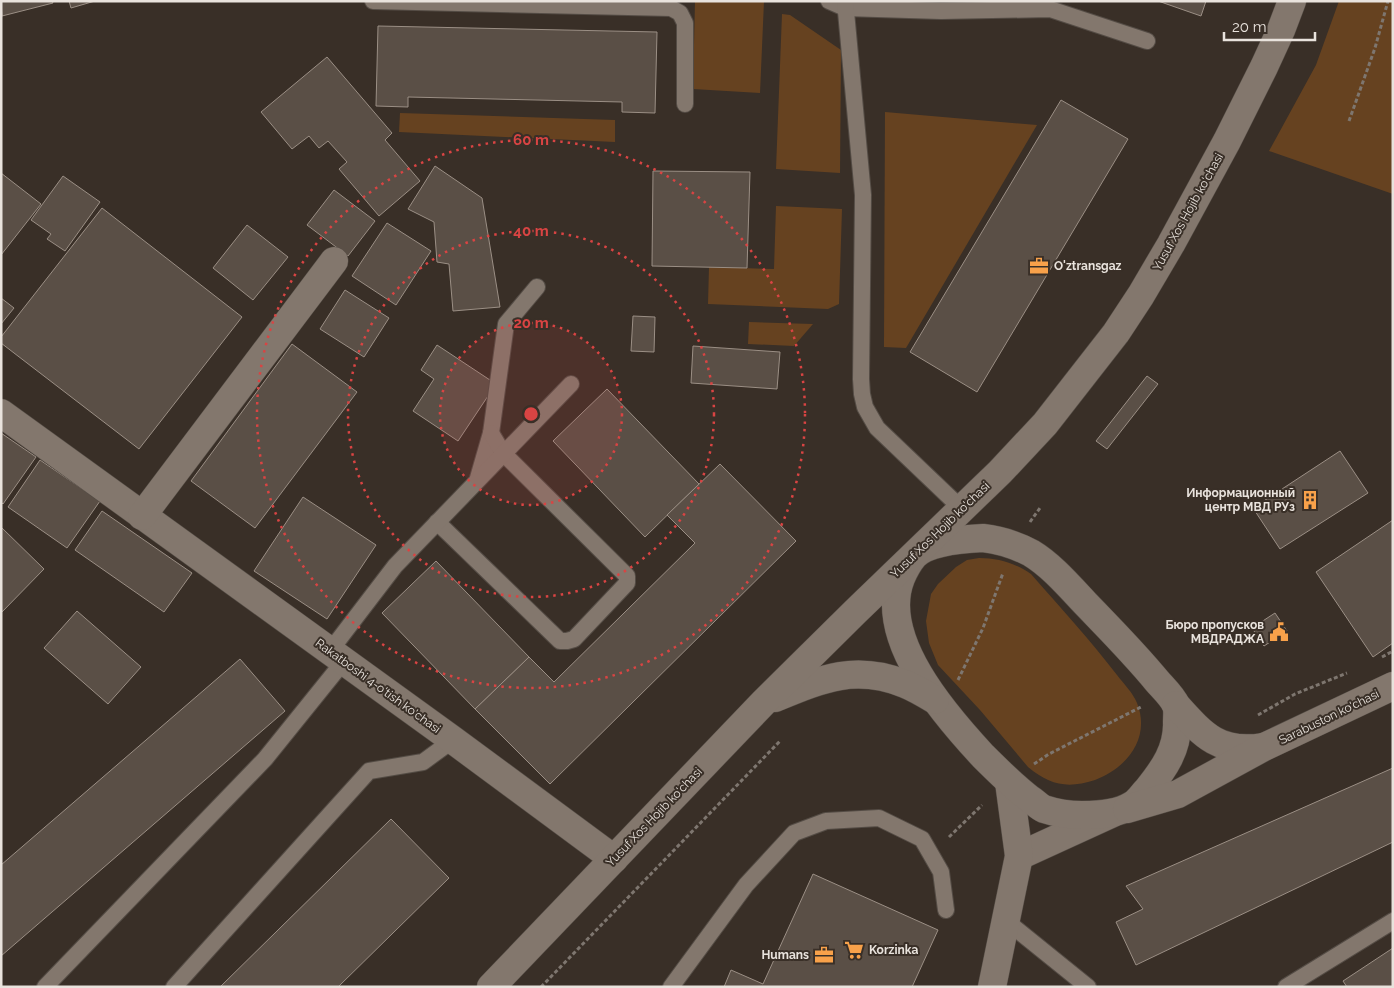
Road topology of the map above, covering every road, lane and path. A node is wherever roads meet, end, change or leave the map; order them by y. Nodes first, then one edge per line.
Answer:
1 (373, 1) edge
2 (829, 1) edge
3 (1292, 1) edge
4 (1388, 1) edge
5 (845, 5) edge
6 (1147, 41) dead end
7 (685, 104) dead end
8 (1349, 121) dead end
9 (334, 261) dead end
10 (537, 287) dead end
11 (571, 384) dead end
12 (1, 413) edge
13 (491, 433) junction
14 (504, 453) junction
15 (478, 480) junction
16 (1040, 508) dead end
17 (962, 509) junction
18 (142, 516) junction
19 (437, 522) junction
20 (1014, 545) junction
21 (915, 555) junction
22 (1393, 651) edge
23 (337, 656) junction
24 (1376, 661) dead end
25 (1349, 672) dead end
26 (1393, 686) edge
27 (1172, 700) junction
28 (764, 702) junction
29 (940, 705) junction
30 (1255, 716) dead end
31 (453, 740) junction
32 (780, 740) dead end
33 (1264, 747) junction
34 (1009, 782) junction
35 (1116, 812) junction
36 (932, 856) junction
37 (1019, 856) junction
38 (614, 859) junction
39 (946, 910) dead end
40 (1005, 920) junction
41 (1393, 921) edge
42 (45, 987) edge
43 (174, 987) edge
44 (491, 987) edge
45 (541, 987) edge
46 (671, 987) edge
47 (992, 987) edge
48 (1088, 987) edge
49 (1286, 987) edge

1 - 7 lane
2 - 5 lane
3 - 17 main road, Yusuf Xos Hojib ko'chasi
4 - 8 path
5 - 6 lane
5 - 17 lane
9 - 18 main road
10 - 13 lane
11 - 14 lane
12 - 18 main road, Rakatboshi 4-o'tish ko'chasi
13 - 14 lane
13 - 15 lane
14 - 15 lane
14 - 19 lane
15 - 19 lane
16 - 20 path
17 - 21 main road, Yusuf Xos Hojib ko'chasi
18 - 23 main road, Rakatboshi 4-o'tish ko'chasi
19 - 23 lane
20 - 21 main road, Sarabuston ko'chasi
20 - 27 main road, Sarabuston ko'chasi
20 - 29 path
21 - 28 main road, Yusuf Xos Hojib ko'chasi
21 - 29 main road
22 - 24 path
23 - 31 main road, Rakatboshi 4-o'tish ko'chasi
23 - 42 lane
25 - 30 path
26 - 33 main road, Sarabuston ko'chasi
27 - 33 main road, Sarabuston ko'chasi
27 - 34 path
27 - 35 main road
28 - 29 main road
28 - 38 main road, Yusuf Xos Hojib ko'chasi
29 - 34 main road
31 - 38 main road, Rakatboshi 4-o'tish ko'chasi
31 - 43 lane
32 - 45 path
33 - 35 main road, Sarabuston ko'chasi
34 - 35 main road
34 - 36 path
34 - 37 main road
35 - 37 main road, Sarabuston ko'chasi
36 - 39 lane
36 - 46 lane
37 - 40 main road
38 - 44 main road, Yusuf Xos Hojib ko'chasi
40 - 47 main road
40 - 48 lane
41 - 49 lane

